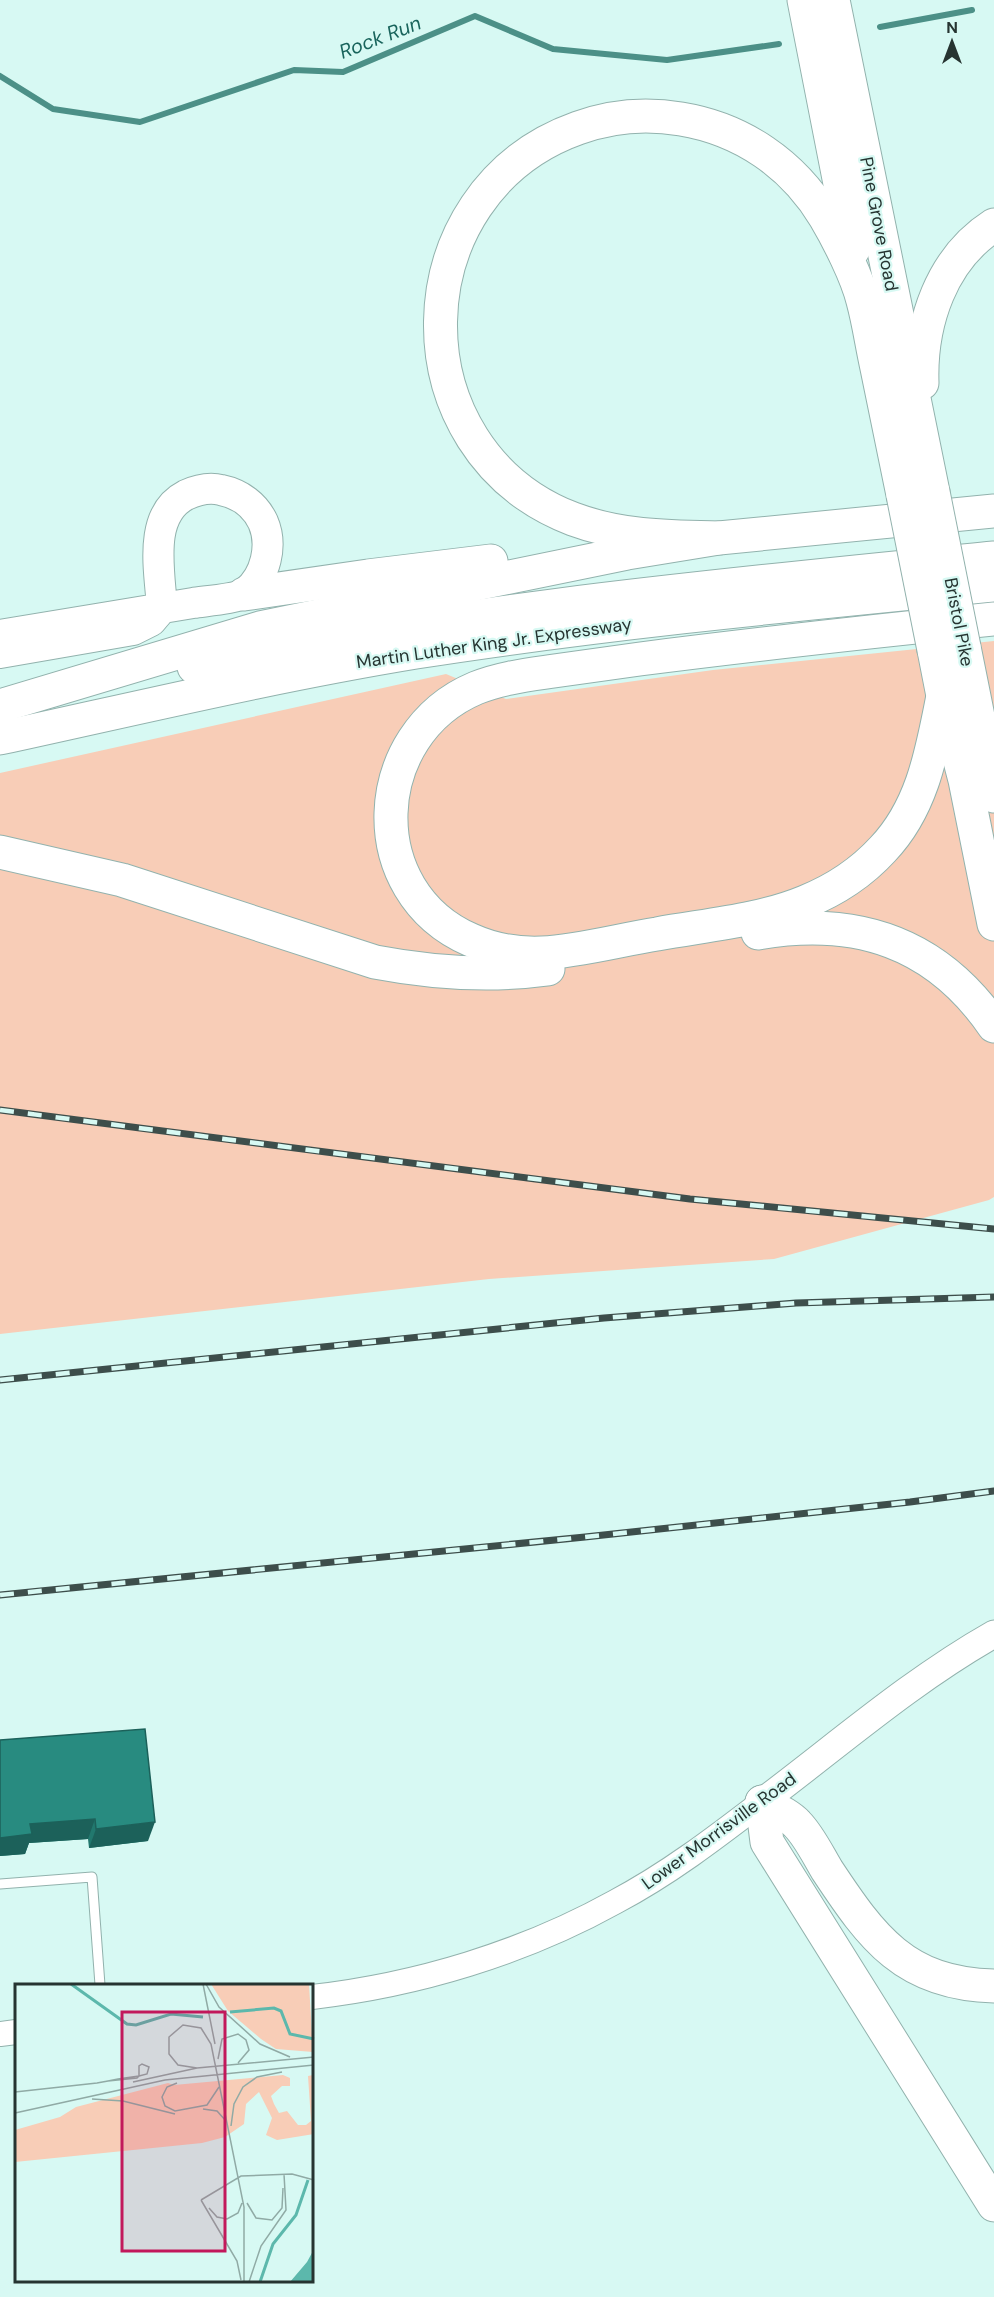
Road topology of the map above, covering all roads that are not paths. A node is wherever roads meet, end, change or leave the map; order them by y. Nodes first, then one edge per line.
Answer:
1 (804, 0) edge
2 (833, 0) edge
3 (994, 225) edge
4 (863, 298) junction
5 (924, 448) junction
6 (918, 494) junction
7 (994, 511) edge
8 (719, 538) junction
9 (627, 553) junction
10 (994, 558) edge
11 (994, 585) edge
12 (244, 594) junction
13 (162, 608) junction
14 (994, 620) edge
15 (0, 635) edge
16 (949, 649) junction
17 (0, 653) edge
18 (943, 696) junction
19 (0, 708) edge
20 (0, 738) edge
21 (994, 796) edge
22 (0, 852) edge
23 (994, 924) edge
24 (994, 1026) edge
25 (994, 1634) edge
26 (762, 1802) junction
27 (0, 1884) edge
28 (100, 1984) edge
29 (994, 1986) edge
30 (314, 1997) edge
31 (15, 2032) edge
32 (0, 2034) edge
33 (994, 2205) edge

1 - 4 highway, Pine Grove Road
2 - 5 highway, Pine Grove Road
3 - 5 highway
4 - 6 highway
4 - 8 highway
5 - 6 highway, Bristol Pike
6 - 16 highway, Bristol Pike, bridge
7 - 8 highway
8 - 9 highway
9 - 12 highway
9 - 19 highway
10 - 19 highway, Martin Luther King Jr. Expressway
11 - 20 highway, Martin Luther King Jr. Expressway
12 - 13 main road
12 - 13 main road
13 - 15 main road
13 - 17 main road
14 - 18 highway
16 - 18 highway
16 - 21 highway, Bristol Pike
18 - 23 highway
22 - 24 highway
25 - 26 main road, Lower Morrisville Road
26 - 29 highway
26 - 30 street, Lower Morrisville Road
26 - 33 highway
27 - 28 lane
31 - 32 street

